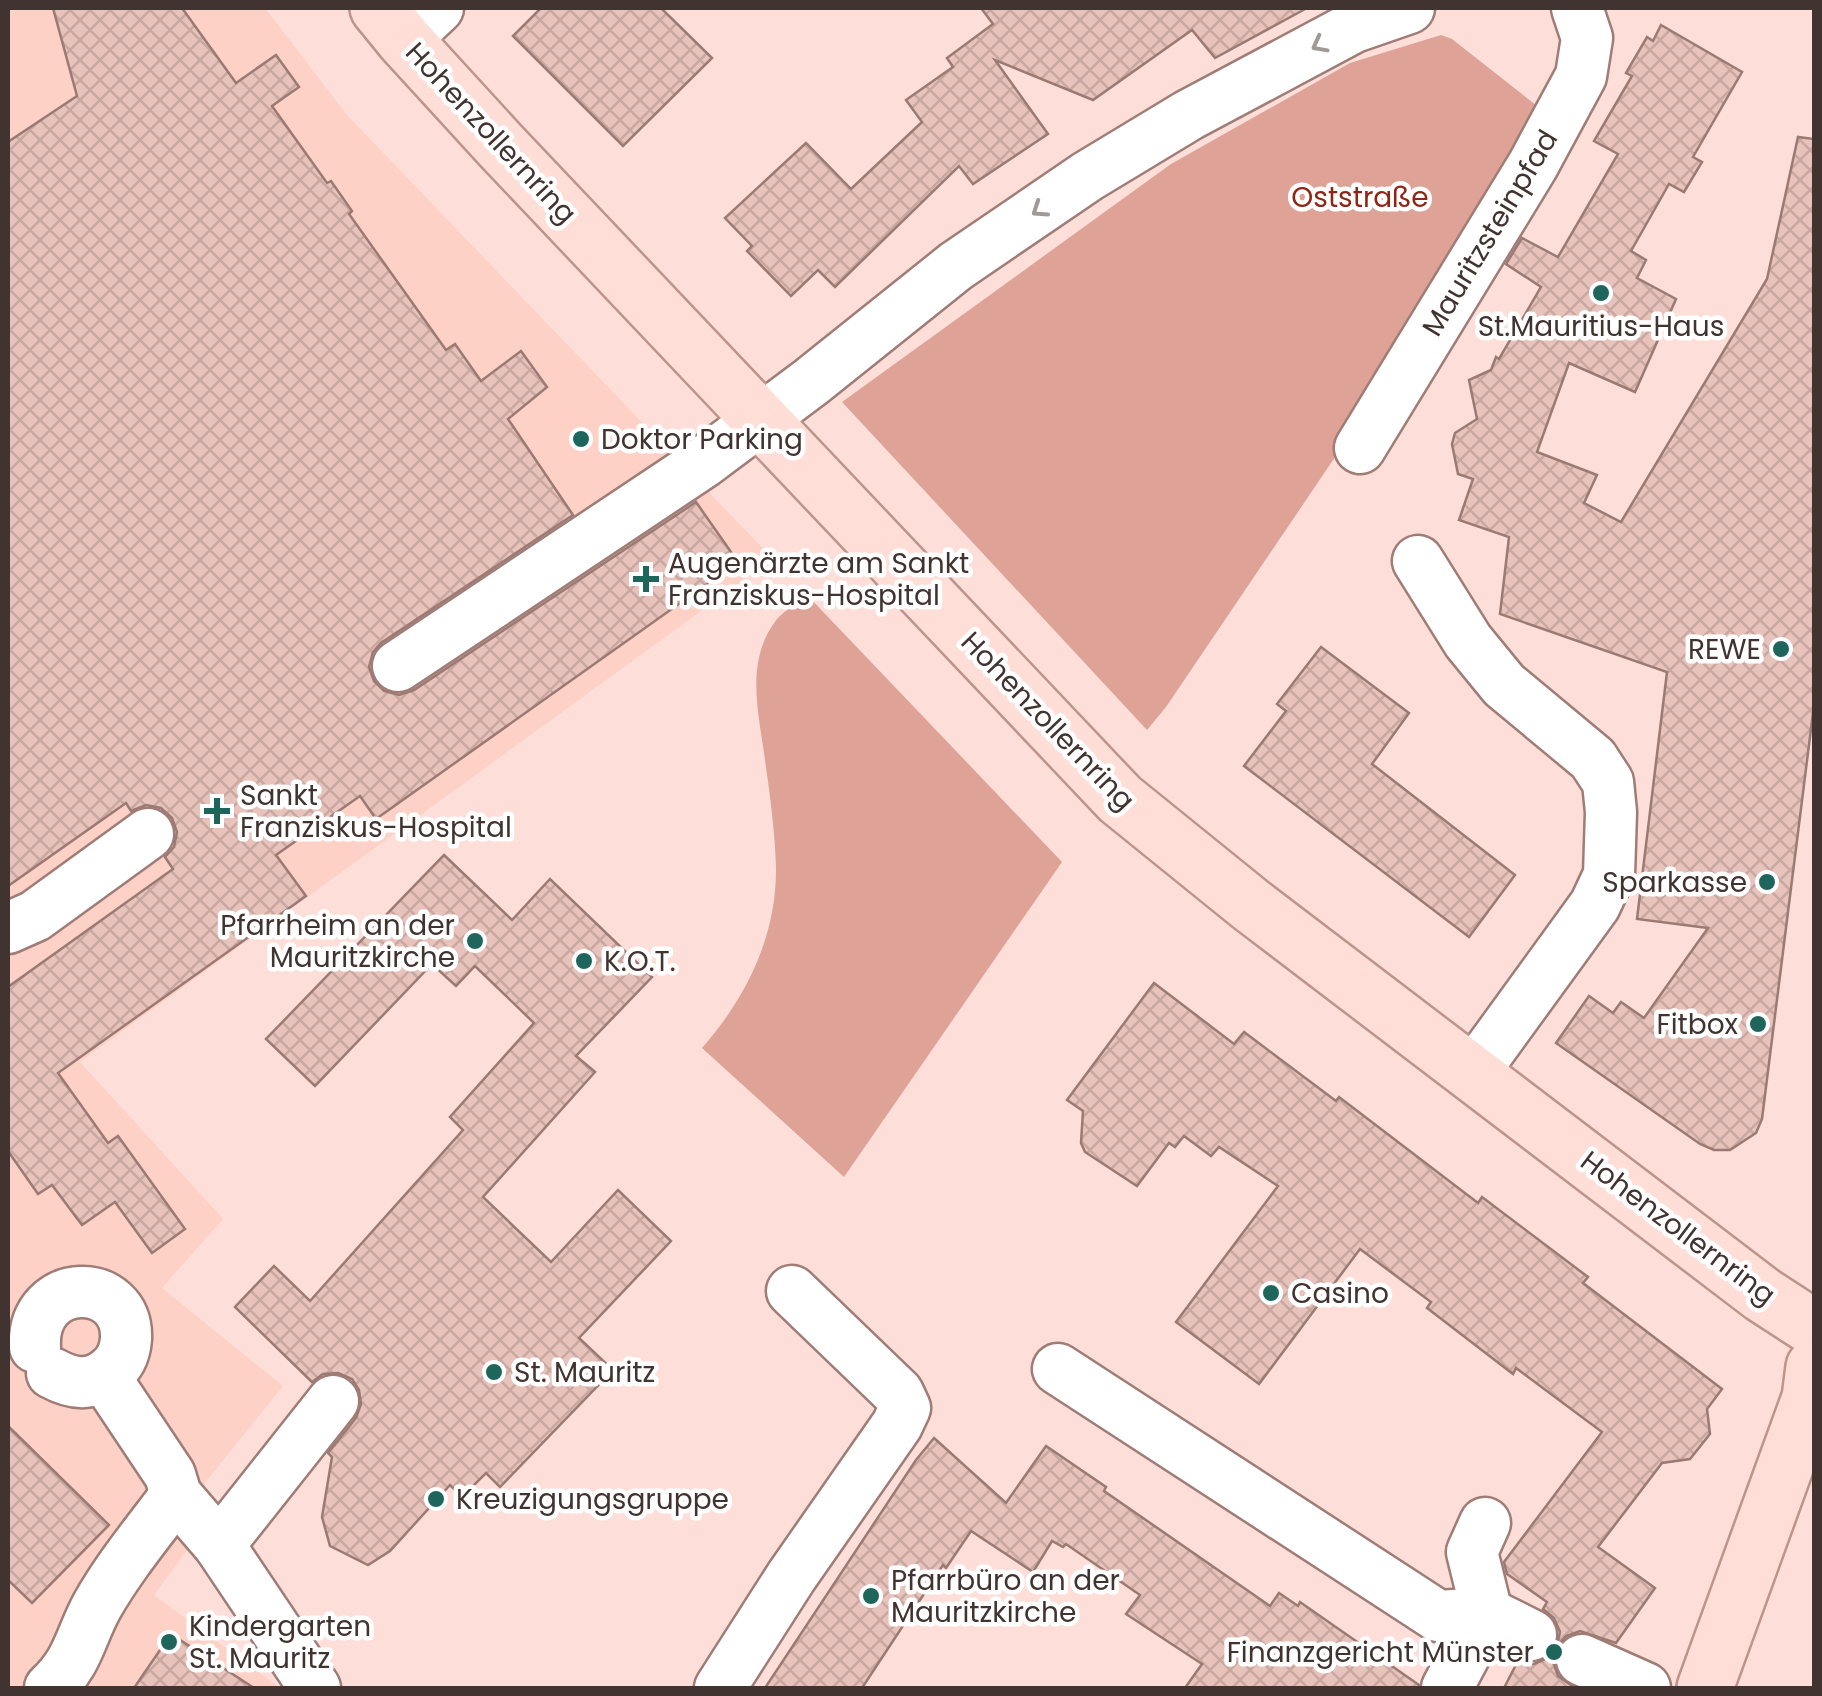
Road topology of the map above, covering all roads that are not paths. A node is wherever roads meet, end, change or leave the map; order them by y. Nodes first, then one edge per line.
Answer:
1 (1409, 8) edge
2 (1577, 8) edge
3 (406, 18) edge
4 (760, 419) junction
5 (1360, 448) dead end
6 (1418, 561) dead end
7 (398, 666) dead end
8 (148, 834) dead end
9 (8, 928) edge
10 (1473, 1072) junction
11 (792, 1291) dead end
12 (1814, 1328) edge
13 (1814, 1367) edge
14 (1058, 1369) dead end
15 (104, 1376) junction
16 (333, 1402) dead end
17 (176, 1495) junction
18 (1485, 1523) dead end
19 (218, 1544) junction
20 (1509, 1624) junction
21 (1582, 1660) dead end
22 (50, 1688) edge
23 (315, 1688) edge
24 (720, 1688) edge
25 (1447, 1688) edge
26 (1645, 1688) edge
27 (1706, 1688) edge

1 -> 4 street
2 - 5 street, Mauritzsteinpfad
3 - 4 main road, Hohenzollernring
4 - 7 street
4 - 10 main road, Hohenzollernring
6 - 10 street
8 - 9 street
10 - 12 main road, Hohenzollernring
11 - 24 street
13 - 27 main road
14 - 20 street
15 - 15 street
15 - 17 street
16 - 19 street
17 - 19 street
17 - 22 street
18 - 20 street
19 - 23 street
20 - 25 street
21 - 26 street

